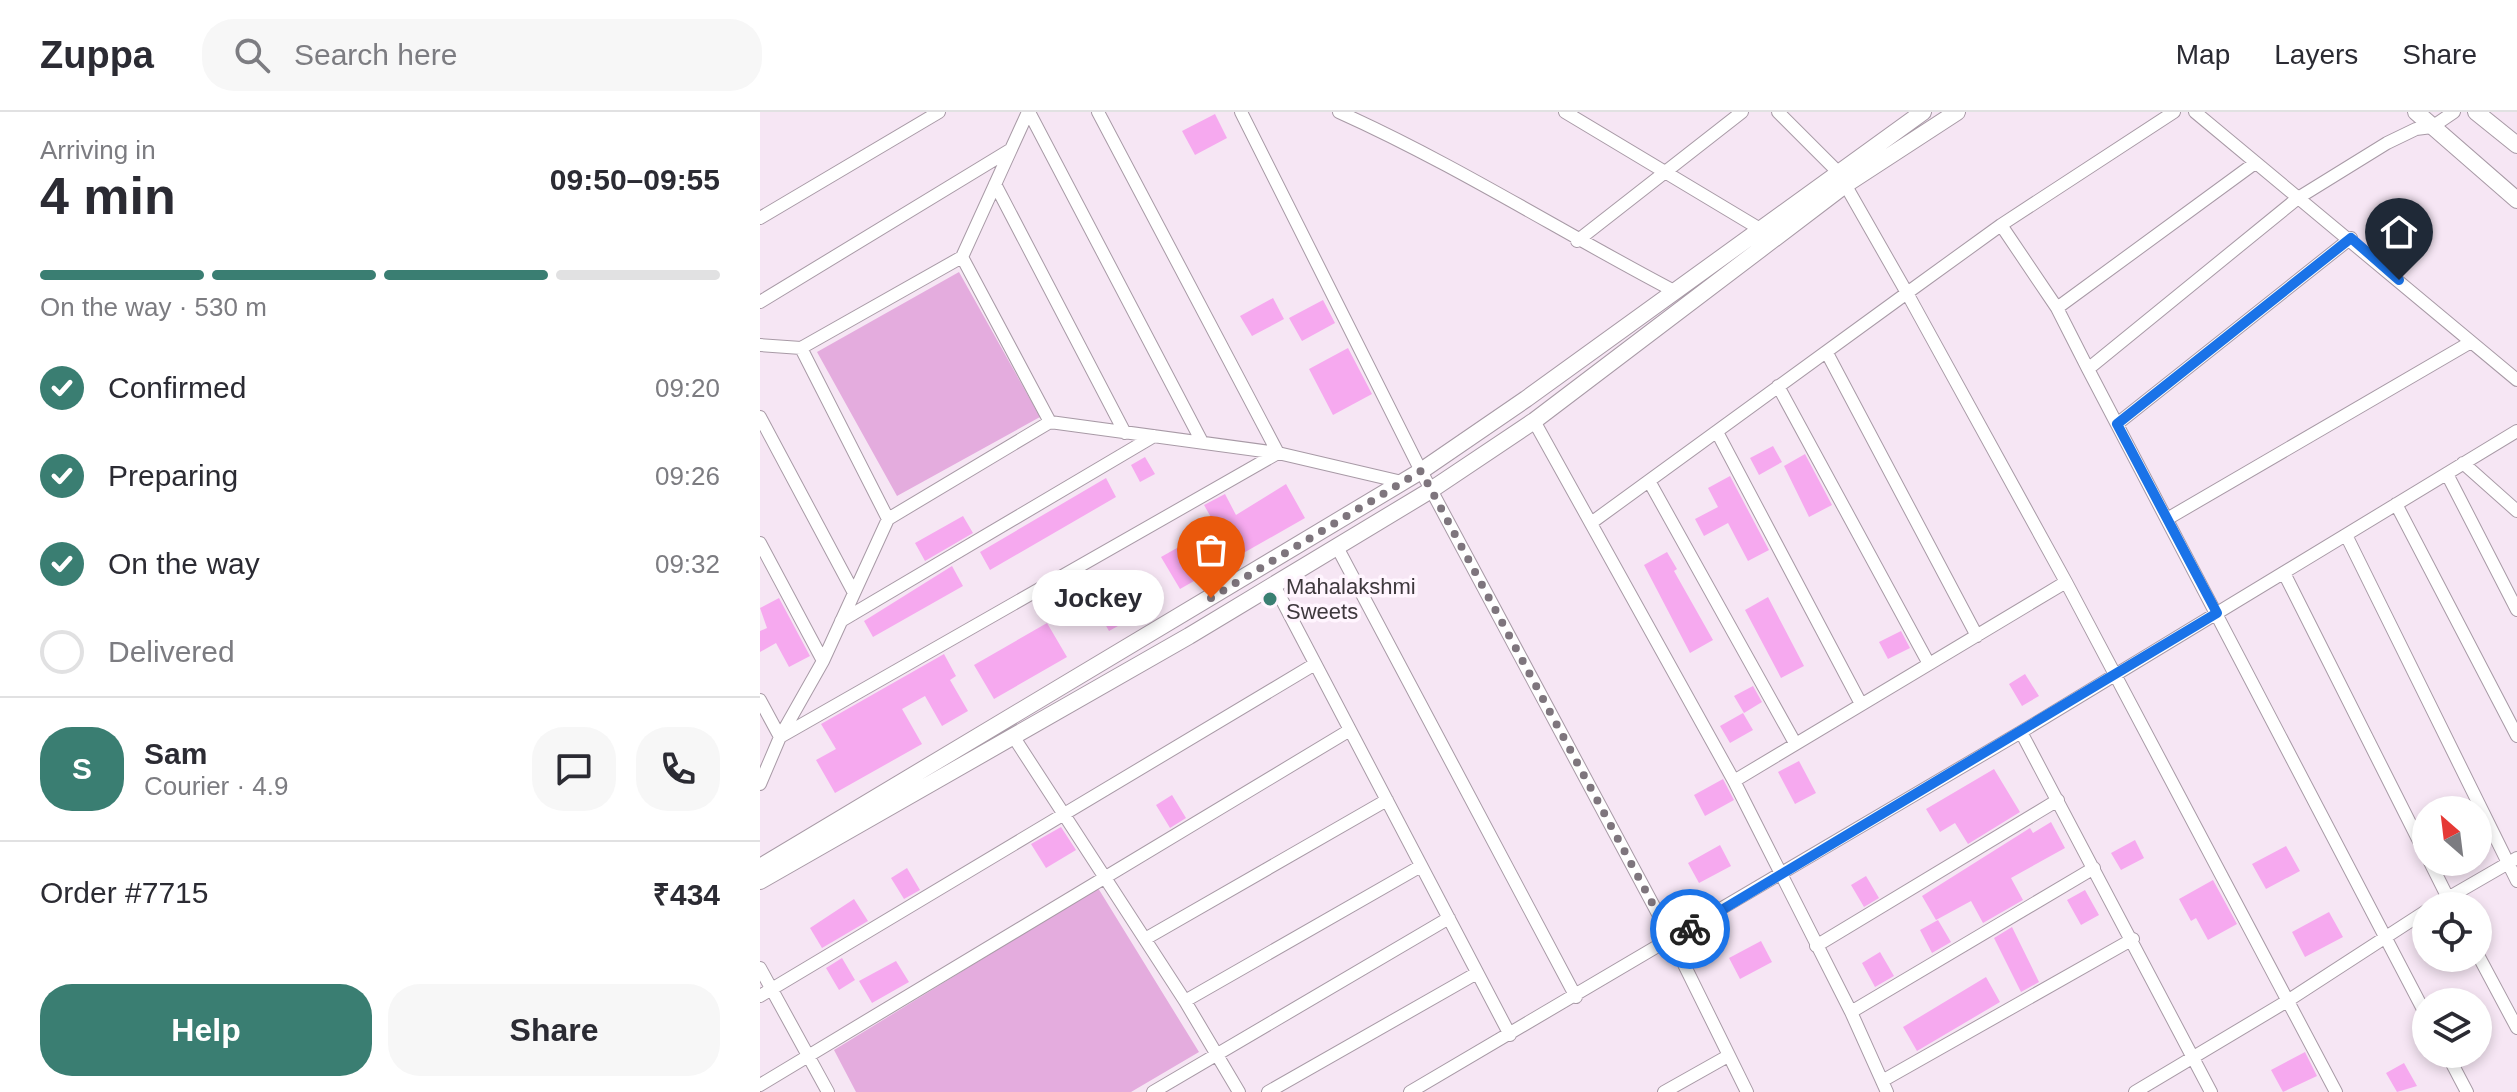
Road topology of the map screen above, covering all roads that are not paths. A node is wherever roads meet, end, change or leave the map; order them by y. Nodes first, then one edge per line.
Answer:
1 (939, 112) edge
2 (1028, 112) edge
3 (1098, 112) edge
4 (1241, 112) edge
5 (1339, 112) edge
6 (1565, 112) edge
7 (1742, 112) edge
8 (1778, 112) edge
9 (1923, 112) edge
10 (1957, 112) edge
11 (2174, 112) edge
12 (2195, 112) edge
13 (2416, 112) edge
14 (2454, 112) edge
15 (2476, 112) edge
16 (2432, 127) junction
17 (2517, 145) edge
18 (1010, 150) junction
19 (2255, 163) junction
20 (1665, 172) junction
21 (1842, 178) junction
22 (995, 184) junction
23 (2298, 198) junction
24 (2517, 200) edge
25 (760, 218) edge
26 (2001, 225) junction
27 (1760, 229) junction
28 (2351, 238) junction
29 (1577, 241) junction
30 (962, 257) junction
31 (1676, 292) junction
32 (1907, 293) junction
33 (760, 302) edge
34 (2057, 308) junction
35 (2471, 342) junction
36 (760, 345) edge
37 (801, 348) junction
38 (1827, 353) junction
39 (2088, 369) junction
40 (2517, 380) edge
41 (1778, 386) junction
42 (760, 417) edge
43 (1534, 421) junction
44 (1050, 422) junction
45 (2117, 424) junction
46 (2517, 431) edge
47 (1717, 432) junction
48 (1125, 433) junction
49 (1154, 436) junction
50 (1201, 440) junction
51 (1278, 453) junction
52 (2463, 463) junction
53 (1421, 471) junction
54 (2447, 474) junction
55 (1649, 481) junction
56 (1402, 482) junction
57 (1431, 490) junction
58 (2396, 504) junction
59 (2517, 511) edge
60 (888, 519) junction
61 (2167, 519) junction
62 (1591, 523) junction
63 (2346, 535) junction
64 (760, 543) edge
65 (1337, 547) junction
66 (2284, 573) junction
67 (2066, 582) junction
68 (1274, 585) junction
69 (854, 593) junction
70 (2517, 610) edge
71 (2217, 613) junction
72 (841, 621) junction
73 (1977, 636) junction
74 (823, 661) junction
75 (1315, 664) junction
76 (1929, 664) junction
77 (2113, 676) junction
78 (760, 700) edge
79 (1861, 704) junction
80 (1350, 730) junction
81 (2021, 732) junction
82 (1013, 736) junction
83 (2517, 736) edge
84 (780, 737) junction
85 (1795, 743) junction
86 (1734, 781) junction
87 (760, 784) edge
88 (1387, 800) junction
89 (2058, 800) junction
90 (1062, 813) junction
91 (2412, 827) edge
92 (2512, 860) edge
93 (1421, 866) junction
94 (760, 867) edge
95 (2094, 868) junction
96 (1781, 875) junction
97 (1104, 878) junction
98 (760, 881) edge
99 (2517, 881) edge
100 (2465, 892) edge
101 (1449, 918) junction
102 (2412, 920) edge
103 (2385, 937) junction
104 (1145, 939) junction
105 (2133, 939) junction
106 (1672, 940) junction
107 (1816, 946) junction
108 (760, 968) edge
109 (2487, 972) edge
110 (1477, 973) junction
111 (2412, 988) edge
112 (773, 989) junction
113 (760, 996) edge
114 (1576, 997) junction
115 (2289, 1000) junction
116 (1185, 1001) junction
117 (1851, 1012) junction
118 (2517, 1028) edge
119 (1510, 1035) junction
120 (1216, 1055) junction
121 (1728, 1056) junction
122 (808, 1057) junction
123 (2193, 1057) junction
124 (2454, 1068) edge
125 (760, 1085) edge
126 (1884, 1086) edge
127 (828, 1092) edge
128 (1153, 1092) edge
129 (1239, 1092) edge
130 (1268, 1092) edge
131 (1410, 1092) edge
132 (1664, 1092) edge
133 (1747, 1092) edge
134 (2135, 1092) edge
135 (2211, 1092) edge
136 (2336, 1092) edge
137 (2467, 1092) edge

1 - 25 street
2 - 18 street
2 - 50 street
3 - 51 street
4 - 53 street
5 - 29 street
6 - 20 street
7 - 20 street
8 - 21 street
9 - 21 street
10 - 21 street
11 - 26 street
12 - 19 street
13 - 16 street
14 - 16 street
15 - 17 street
16 - 23 street
16 - 24 street
18 - 22 street
18 - 33 street
19 - 23 street
19 - 34 street
20 - 27 street
20 - 29 street
21 - 27 street
21 - 32 street
21 - 43 street
22 - 30 street
22 - 48 street
23 - 28 street
23 - 39 street
26 - 32 street
26 - 34 street
27 - 31 street
28 - 35 street
28 - 45 street
29 - 31 street
30 - 37 street
30 - 44 street
31 - 53 street
32 - 38 street
32 - 67 street
34 - 39 street
35 - 40 street
35 - 61 street
36 - 37 street
37 - 60 street
38 - 41 street
38 - 73 street
39 - 45 street
41 - 47 street
41 - 76 street
42 - 69 street
43 - 57 street
43 - 62 street
44 - 48 street
44 - 60 street
45 - 61 street
46 - 52 street
47 - 55 street
47 - 79 street
48 - 49 street
49 - 50 street
49 - 72 street
50 - 51 street
51 - 56 street
51 - 84 street
52 - 54 street
52 - 59 street
53 - 56 street
53 - 57 street
54 - 58 street
54 - 70 street
55 - 62 street
55 - 85 street
56 - 94 street
57 - 65 street
57 - 106 street
58 - 63 street
58 - 83 street
60 - 69 street
61 - 71 street
62 - 86 street
63 - 66 street
63 - 92 street
64 - 74 street
65 - 68 street
65 - 114 street
66 - 71 street
66 - 91 street
67 - 73 street
67 - 77 street
68 - 75 street
68 - 82 street
69 - 72 street
71 - 77 street
71 - 103 street
72 - 74 street
73 - 76 street
74 - 84 street
75 - 80 street
75 - 90 street
76 - 79 street
77 - 81 street
77 - 115 street
78 - 84 street
79 - 85 street
80 - 88 street
80 - 97 street
81 - 89 street
81 - 96 street
82 - 90 street
82 - 98 street
84 - 87 street
85 - 86 street
86 - 96 street
88 - 93 street
88 - 104 street
89 - 95 street
89 - 107 street
90 - 97 street
90 - 112 street
92 - 99 street
92 - 100 street
93 - 101 street
93 - 116 street
95 - 105 street
95 - 117 street
96 - 106 street
96 - 107 street
97 - 104 street
97 - 122 street
101 - 110 street
101 - 120 street
102 - 103 street
103 - 111 street
103 - 115 street
104 - 116 street
105 - 123 street
105 - 126 street
106 - 114 street
106 - 121 street
107 - 117 street
108 - 112 street
109 - 118 street
110 - 119 street
110 - 130 street
112 - 113 street
112 - 122 street
114 - 119 street
115 - 123 street
115 - 136 street
116 - 120 street
117 - 126 street
119 - 131 street
120 - 128 street
120 - 129 street
121 - 132 street
121 - 133 street
122 - 125 street
122 - 127 street
123 - 134 street
123 - 135 street
124 - 137 street

